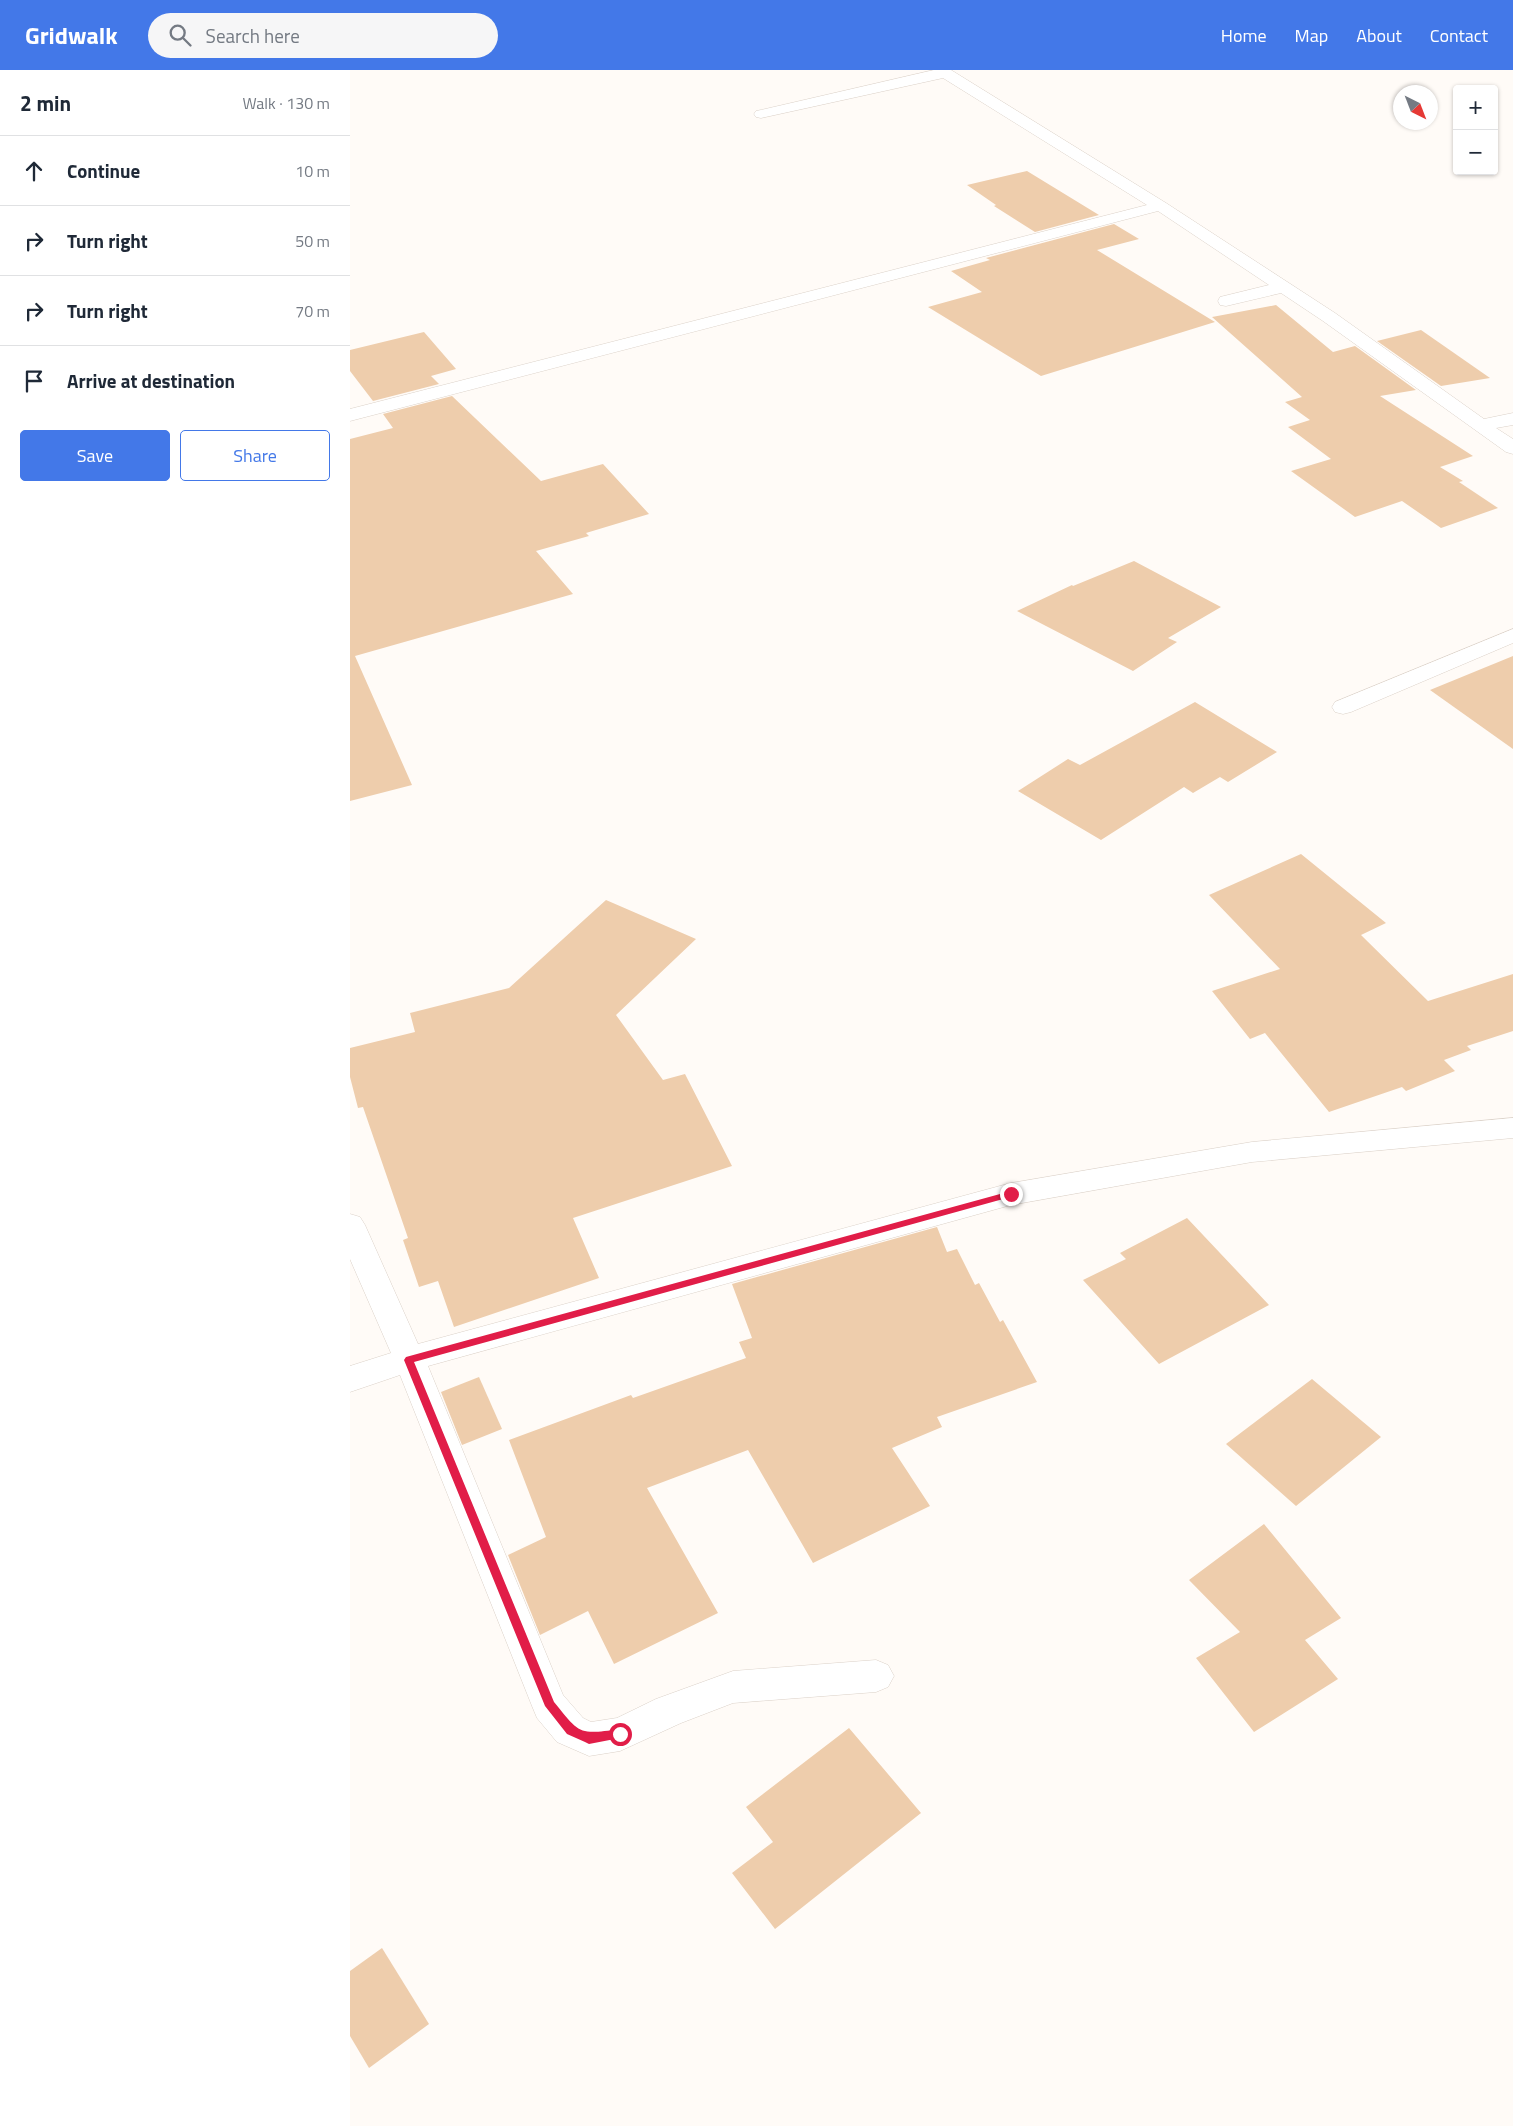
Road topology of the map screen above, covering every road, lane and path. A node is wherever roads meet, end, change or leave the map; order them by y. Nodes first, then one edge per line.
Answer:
1 (943, 71) edge
2 (761, 114) dead end
3 (1160, 206) junction
4 (1283, 287) junction
5 (1226, 301) dead end
6 (350, 415) edge
7 (1513, 419) edge
8 (1480, 425) junction
9 (1513, 448) edge
10 (1513, 636) edge
11 (1343, 707) dead end
12 (1513, 1128) edge
13 (350, 1225) edge
14 (409, 1360) junction
15 (350, 1379) edge
16 (876, 1676) dead end

1 - 2 street
1 - 3 street
3 - 4 street
3 - 6 street
4 - 5 street
4 - 8 street
7 - 8 street
8 - 9 street
10 - 11 street
12 - 14 street
13 - 14 street
14 - 15 street
14 - 16 street

